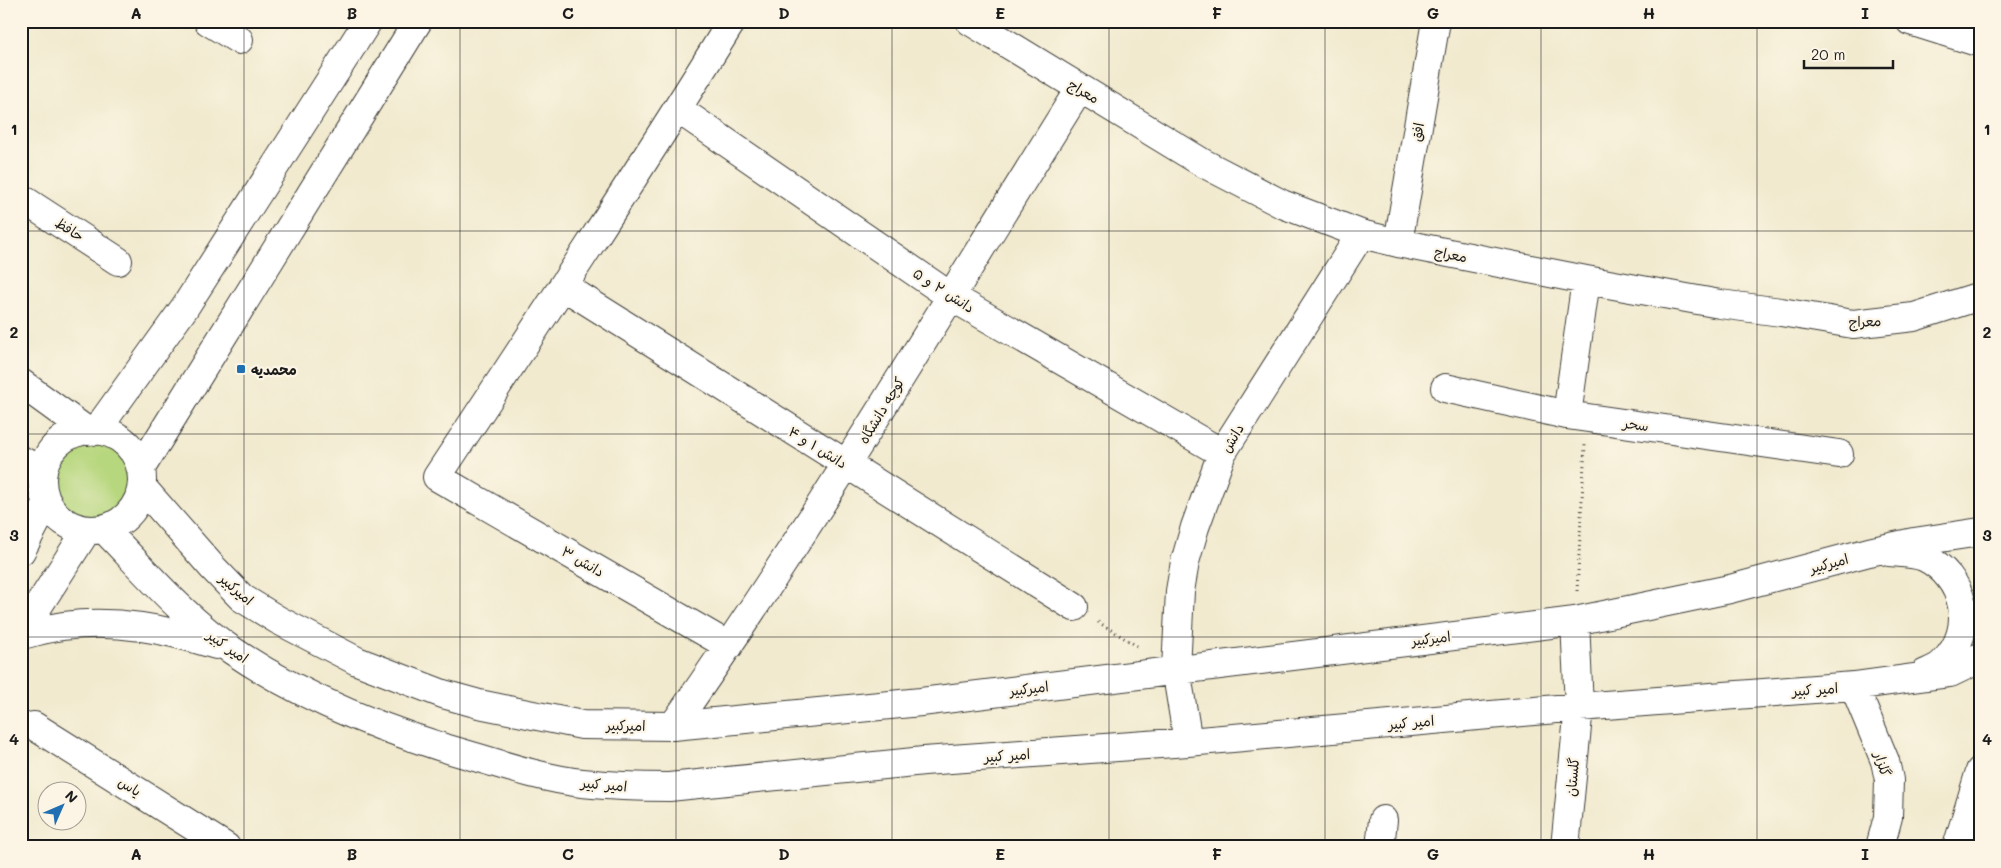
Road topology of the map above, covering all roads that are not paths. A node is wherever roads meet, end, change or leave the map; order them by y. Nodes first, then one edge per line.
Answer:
1 (208, 21) edge
2 (368, 21) edge
3 (418, 21) edge
4 (732, 21) edge
5 (970, 21) edge
6 (1436, 21) edge
7 (1910, 21) edge
8 (239, 40) dead end
9 (1980, 43) edge
10 (1080, 88) junction
11 (678, 109) junction
12 (21, 198) edge
13 (1362, 234) junction
14 (1398, 243) junction
15 (118, 261) dead end
16 (1586, 280) junction
17 (563, 286) junction
18 (950, 296) junction
19 (1980, 296) edge
20 (21, 383) edge
21 (1445, 388) dead end
22 (1577, 416) junction
23 (92, 431) junction
24 (1222, 453) junction
25 (1839, 454) dead end
26 (847, 465) junction
27 (32, 466) edge
28 (141, 478) junction
29 (47, 502) junction
30 (96, 529) junction
31 (1980, 532) edge
32 (21, 551) edge
33 (1869, 552) junction
34 (1074, 607) road end
35 (1575, 621) junction
36 (21, 634) edge
37 (729, 646) junction
38 (233, 651) junction
39 (1980, 657) edge
40 (1176, 669) junction
41 (1921, 676) junction
42 (1854, 686) junction
43 (1578, 707) junction
44 (34, 726) dead end
45 (673, 726) junction
46 (1188, 742) junction
47 (1980, 771) edge
48 (1383, 820) dead end
49 (226, 847) edge
50 (1380, 847) edge
51 (1565, 847) edge
52 (1880, 847) edge
53 (1957, 847) edge

1 - 8 street
2 - 23 street
3 - 28 street
4 - 11 street
5 - 10 street, معراج
6 - 14 street, افق
7 - 9 street
10 - 13 street, معراج
10 - 18 street, کوچه دانشگاه
11 - 17 street
11 - 18 street, دانش ۲ و ۵
12 - 15 street, حافظ
13 - 14 street, معراج
13 - 24 street, دانش
14 - 16 street, معراج
16 - 19 street, معراج
16 - 22 street
17 - 26 street, دانش ۱ و ۴
17 - 37 street, دانش ۳
18 - 24 street, دانش ۲ و ۵
18 - 26 street, کوچه دانشگاه
20 - 23 street
21 - 22 street, سحر
22 - 25 street, سحر
23 - 27 street
23 - 28 street
24 - 40 street, دانش
26 - 34 street, دانش ۱ و ۴
26 - 37 street, کوچه دانشگاه
27 - 29 street
28 - 30 street
28 - 45 street, امیرکبیر
29 - 30 street
29 - 32 street
30 - 36 street
30 - 38 street, امیر کبیر
31 - 33 street, امیرکبیر
33 - 35 street, امیرکبیر
33 - 41 street
35 - 40 street, امیرکبیر
35 - 43 street, گلستان
36 - 38 street
37 - 45 street, کوچه دانشگاه
38 - 46 street, امیر کبیر
39 - 41 street, امیر کبیر
40 - 45 street, امیرکبیر
40 - 46 street, دانش
41 - 42 street, امیر کبیر
42 - 43 street, امیر کبیر
42 - 52 street, گلزار
43 - 46 street, امیر کبیر
43 - 51 street, گلستان
44 - 49 street, یاس
47 - 53 street
48 - 50 street

